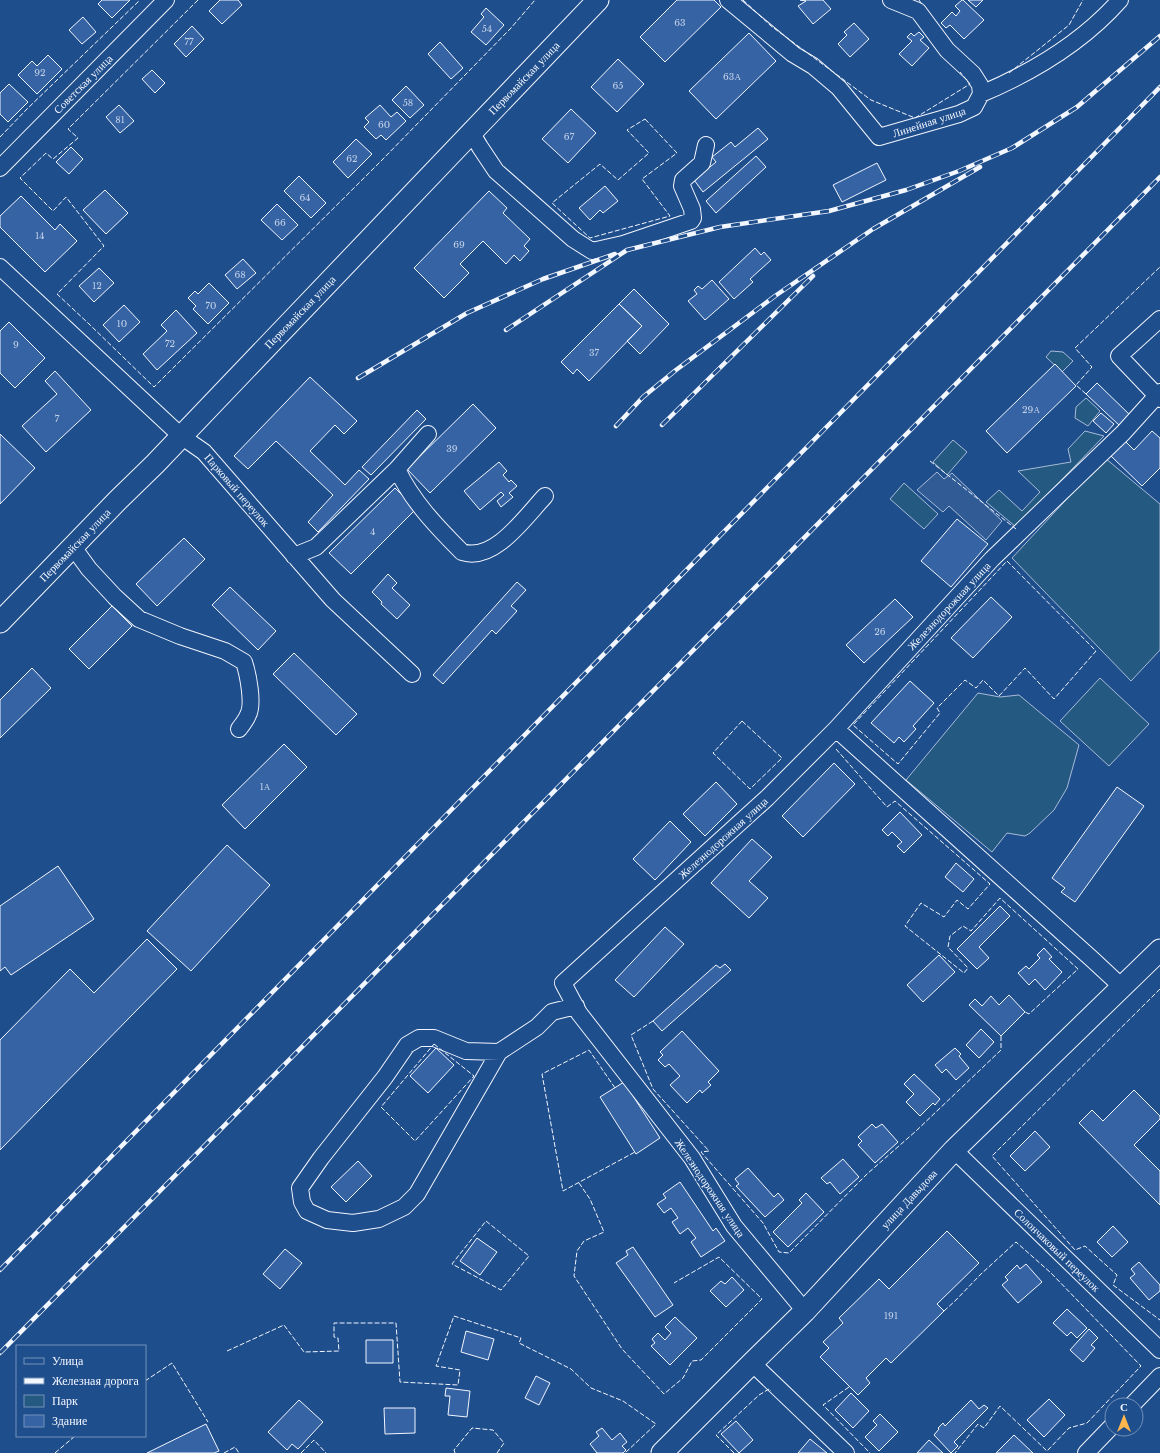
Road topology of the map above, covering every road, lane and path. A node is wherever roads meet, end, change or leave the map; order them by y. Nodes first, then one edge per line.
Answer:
1 (166, 0) edge
2 (728, 0) edge
3 (891, 0) edge
4 (1120, 0) edge
5 (594, 2) edge
6 (981, 94) junction
7 (471, 132) junction
8 (706, 145) dead end
9 (0, 168) edge
10 (0, 267) edge
11 (1160, 319) edge
12 (1159, 396) edge
13 (428, 434) dead end
14 (181, 436) junction
15 (397, 469) junction
16 (545, 496) dead end
17 (73, 547) junction
18 (294, 556) junction
19 (0, 622) edge
20 (412, 674) dead end
21 (239, 729) dead end
22 (836, 729) junction
23 (1160, 950) edge
24 (1122, 987) junction
25 (576, 1006) junction
26 (499, 1052) junction
27 (954, 1150) junction
28 (805, 1311) junction
29 (1160, 1350) edge
30 (752, 1363) junction
31 (1160, 1376) edge
32 (1140, 1397) edge
33 (1104, 1434) edge
34 (662, 1453) edge
35 (846, 1453) edge
36 (1086, 1453) edge

1 - 9 street, Советская улица
2 - 6 street, Линейная улица
3 - 6 street
4 - 6 street
5 - 7 main road, Первомайская улица
7 - 8 street
7 - 14 main road, Первомайская улица
10 - 14 street, Парковый переулок
11 - 12 street
12 - 22 street, Железнодорожная улица
13 - 15 street
14 - 17 main road, Первомайская улица
14 - 18 street, Парковый переулок
15 - 16 street
15 - 18 street
17 - 19 main road, Первомайская улица
17 - 21 street
18 - 20 street, Парковый переулок
22 - 24 street
22 - 25 street, Железнодорожная улица
23 - 24 main road, улица Давыдова
24 - 27 main road, улица Давыдова
25 - 26 street
25 - 28 street, Железнодорожная улица
26 - 26 street
27 - 28 main road, улица Давыдова
27 - 29 street, Солончаковый переулок
28 - 30 main road, улица Давыдова
30 - 34 main road, улица Давыдова
30 - 35 street
31 - 32 street
33 - 36 street

